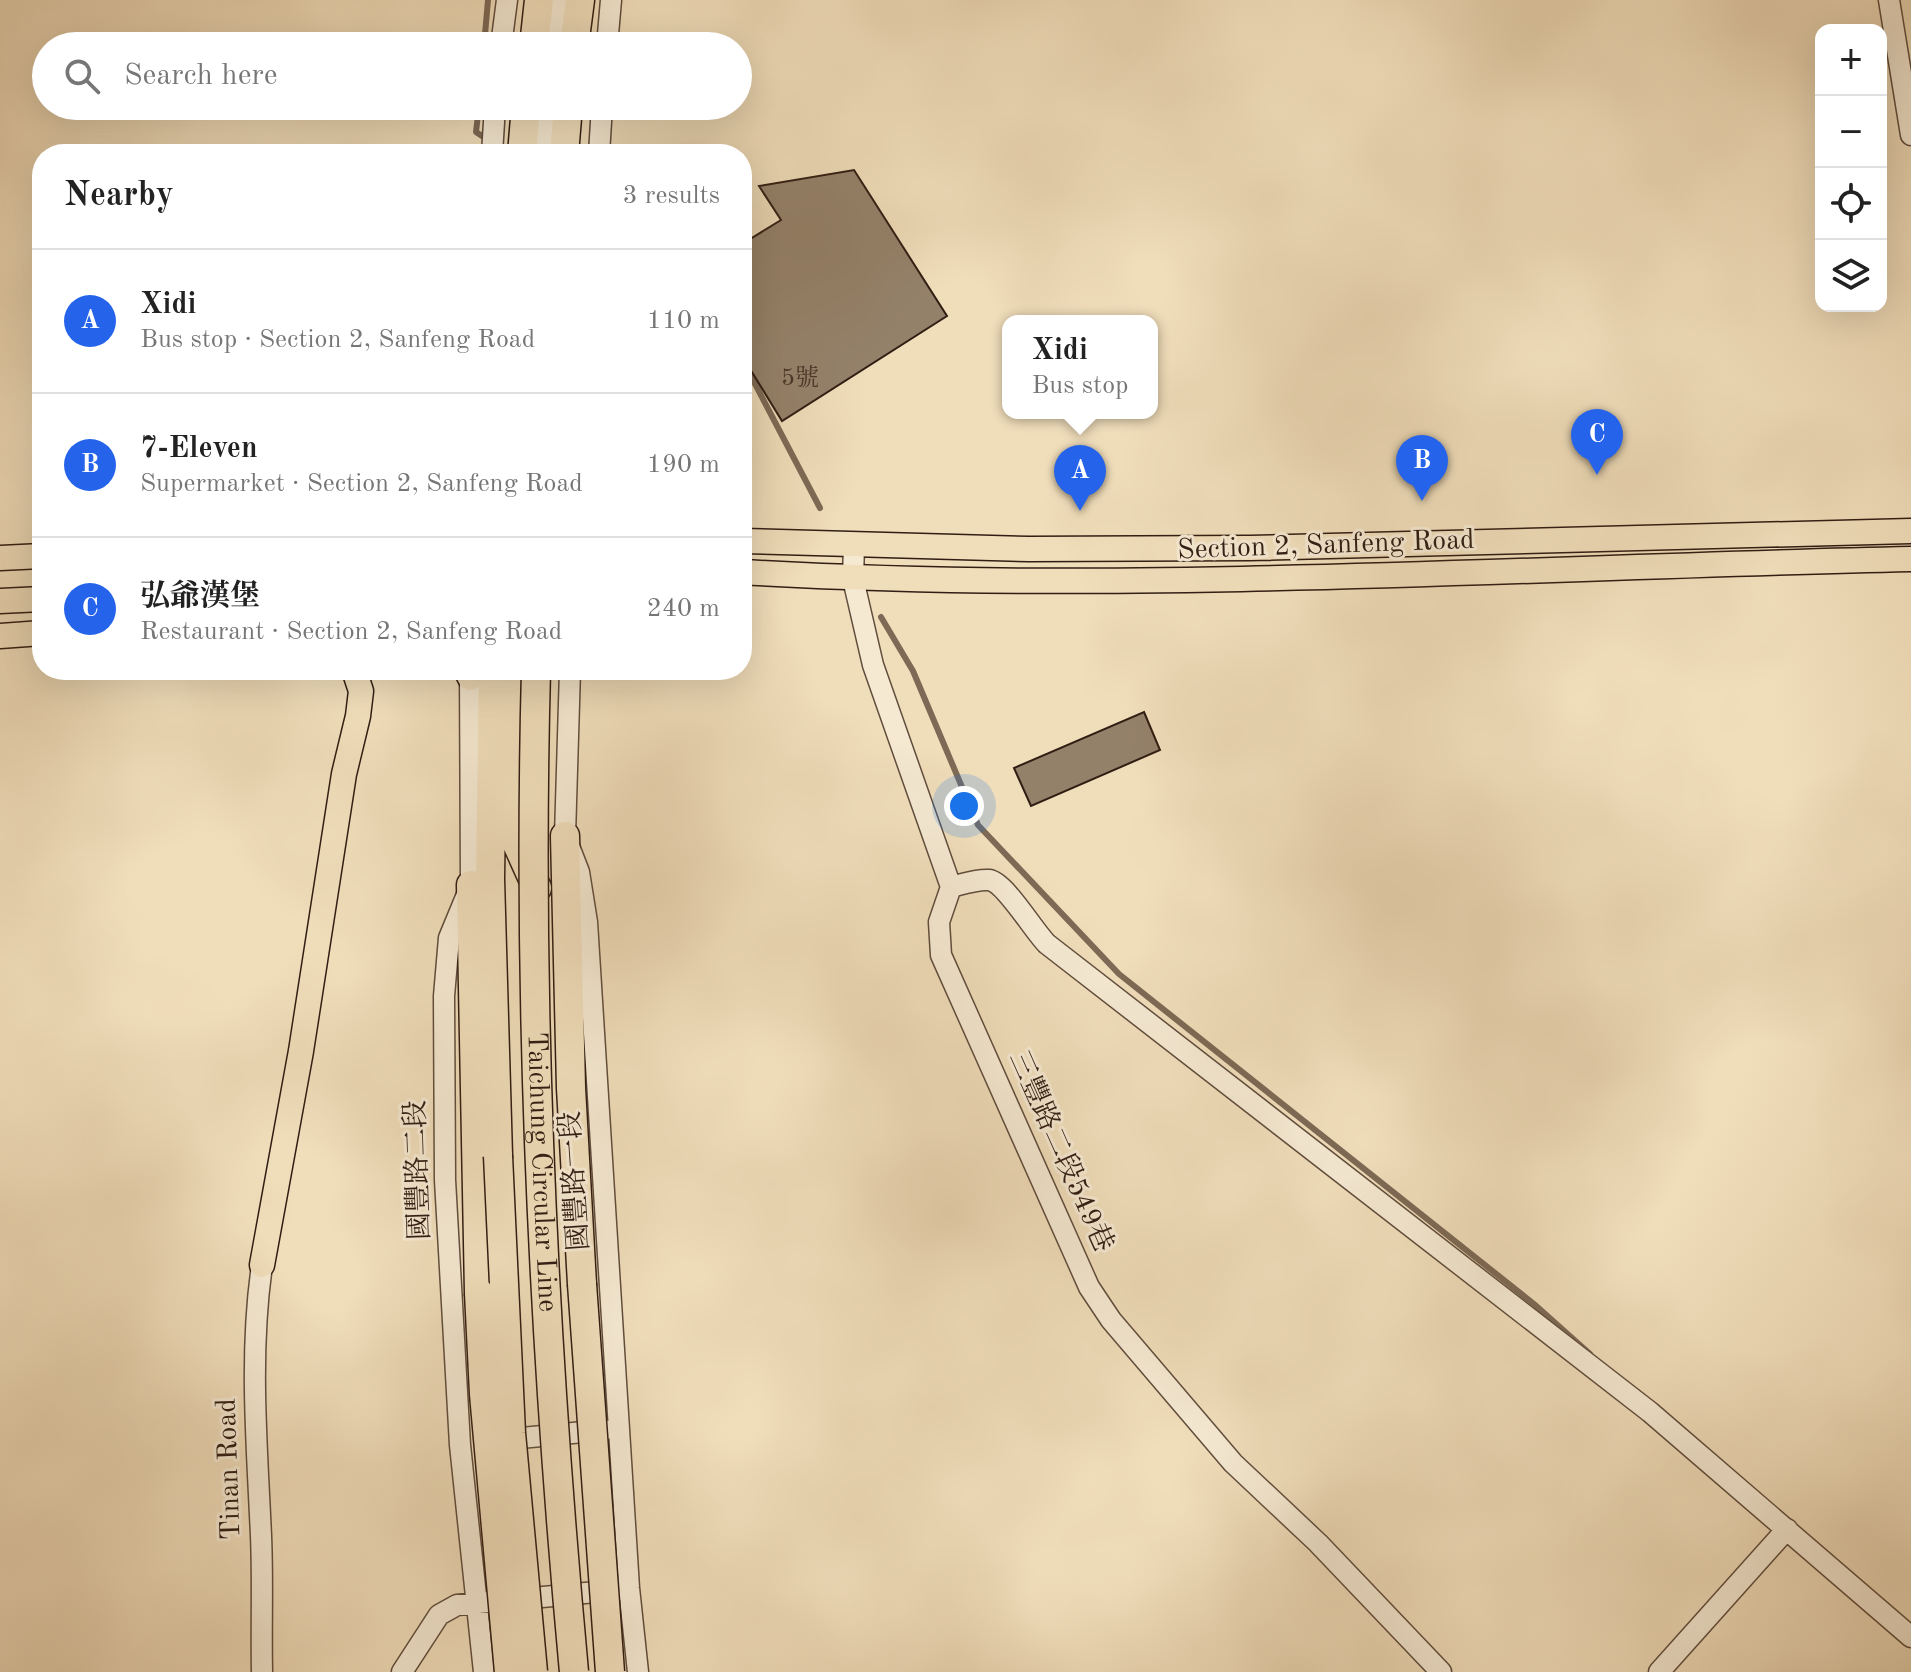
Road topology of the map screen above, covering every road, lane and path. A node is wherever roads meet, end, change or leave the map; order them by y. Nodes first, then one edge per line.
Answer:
1 (507, 0) edge
2 (539, 0) edge
3 (560, 0) edge
4 (580, 0) edge
5 (611, 0) edge
6 (1889, 0) edge
7 (503, 32) edge
8 (536, 32) edge
9 (556, 32) edge
10 (576, 32) edge
11 (608, 32) edge
12 (494, 120) edge
13 (525, 120) edge
14 (546, 120) edge
15 (567, 120) edge
16 (601, 120) edge
17 (1911, 135) edge
18 (493, 144) edge
19 (523, 144) edge
20 (544, 144) edge
21 (565, 144) edge
22 (600, 144) edge
23 (1911, 531) edge
24 (752, 541) edge
25 (854, 544) junction
26 (32, 556) edge
27 (0, 558) edge
28 (1911, 559) edge
29 (752, 573) edge
30 (853, 579) junction
31 (32, 599) edge
32 (0, 601) edge
33 (32, 634) edge
34 (0, 636) edge
35 (357, 680) edge
36 (475, 680) edge
37 (476, 680) edge
38 (515, 680) edge
39 (536, 680) edge
40 (571, 680) edge
41 (565, 836) junction
42 (471, 885) junction
43 (951, 887) junction
44 (566, 945) junction
45 (262, 1265) joint
46 (619, 1428) junction
47 (460, 1445) junction
48 (1787, 1529) junction
49 (629, 1588) junction
50 (475, 1605) junction
51 (1911, 1637) edge
52 (262, 1672) edge
53 (402, 1672) edge
54 (484, 1672) edge
55 (509, 1672) edge
56 (533, 1672) edge
57 (574, 1672) edge
58 (610, 1672) edge
59 (638, 1672) edge
60 (1441, 1672) edge
61 (1659, 1672) edge

1 - 7 street
2 - 8 highway
3 - 9 street
4 - 10 highway
5 - 11 street
6 - 17 street
12 - 18 street
13 - 19 highway
14 - 20 street
15 - 21 highway
16 - 22 street
23 - 25 main road, Section 2, Sanfeng Road
24 - 25 main road, Section 2, Sanfeng Road
25 - 30 street
26 - 27 main road
28 - 30 main road, Section 2, Sanfeng Road
29 - 30 main road, Section 2, Sanfeng Road
30 - 43 street
31 - 32 main road
33 - 34 main road
35 - 45 main road
36 - 42 street, 國豐路二段
37 - 56 highway, Taichung Circular Line, bridge
38 - 44 highway
39 - 57 highway, Taichung Circular Line, bridge
40 - 41 street, 國豐路一段
41 - 44 highway
41 - 46 street, 國豐路一段
42 - 47 street, 國豐路二段
42 - 55 highway, bridge
43 - 48 street
43 - 60 street, 三豐路二段549巷
44 - 58 highway, bridge
45 - 52 street, Tinan Road
46 - 47 street
46 - 49 street, 國豐路一段
47 - 50 street, 國豐路二段
48 - 51 street
48 - 61 street
49 - 50 street
49 - 59 street, 國豐路一段
50 - 53 street
50 - 54 street, 國豐路二段

